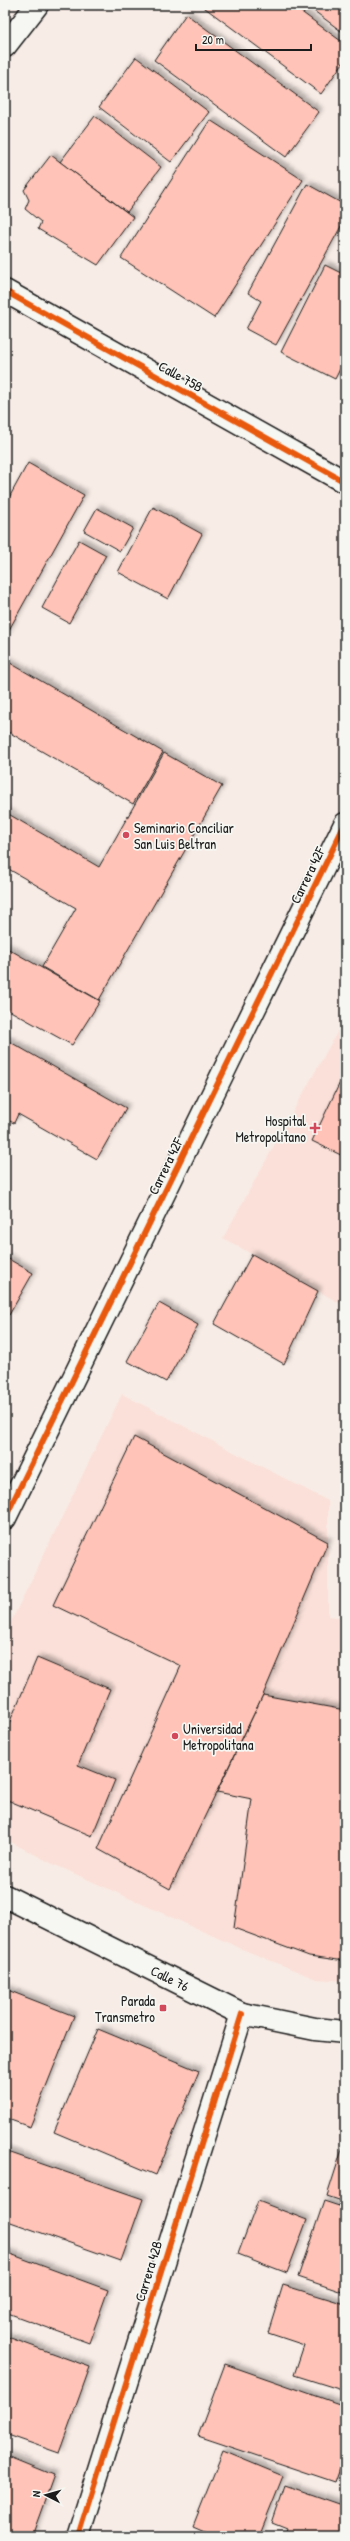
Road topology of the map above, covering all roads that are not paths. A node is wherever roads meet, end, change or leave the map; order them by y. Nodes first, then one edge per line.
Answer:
1 (37, 5) edge
2 (5, 46) edge
3 (5, 291) edge
4 (345, 482) edge
5 (345, 824) edge
6 (5, 1518) edge
7 (5, 1896) edge
8 (242, 2014) junction
9 (345, 2032) edge
10 (78, 2536) edge

1 - 2 street
3 - 4 street, Calle 75B
5 - 6 street, Carrera 42F
7 - 8 street, Calle 76
8 - 9 street, Calle 76
8 - 10 street, Carrera 42B

